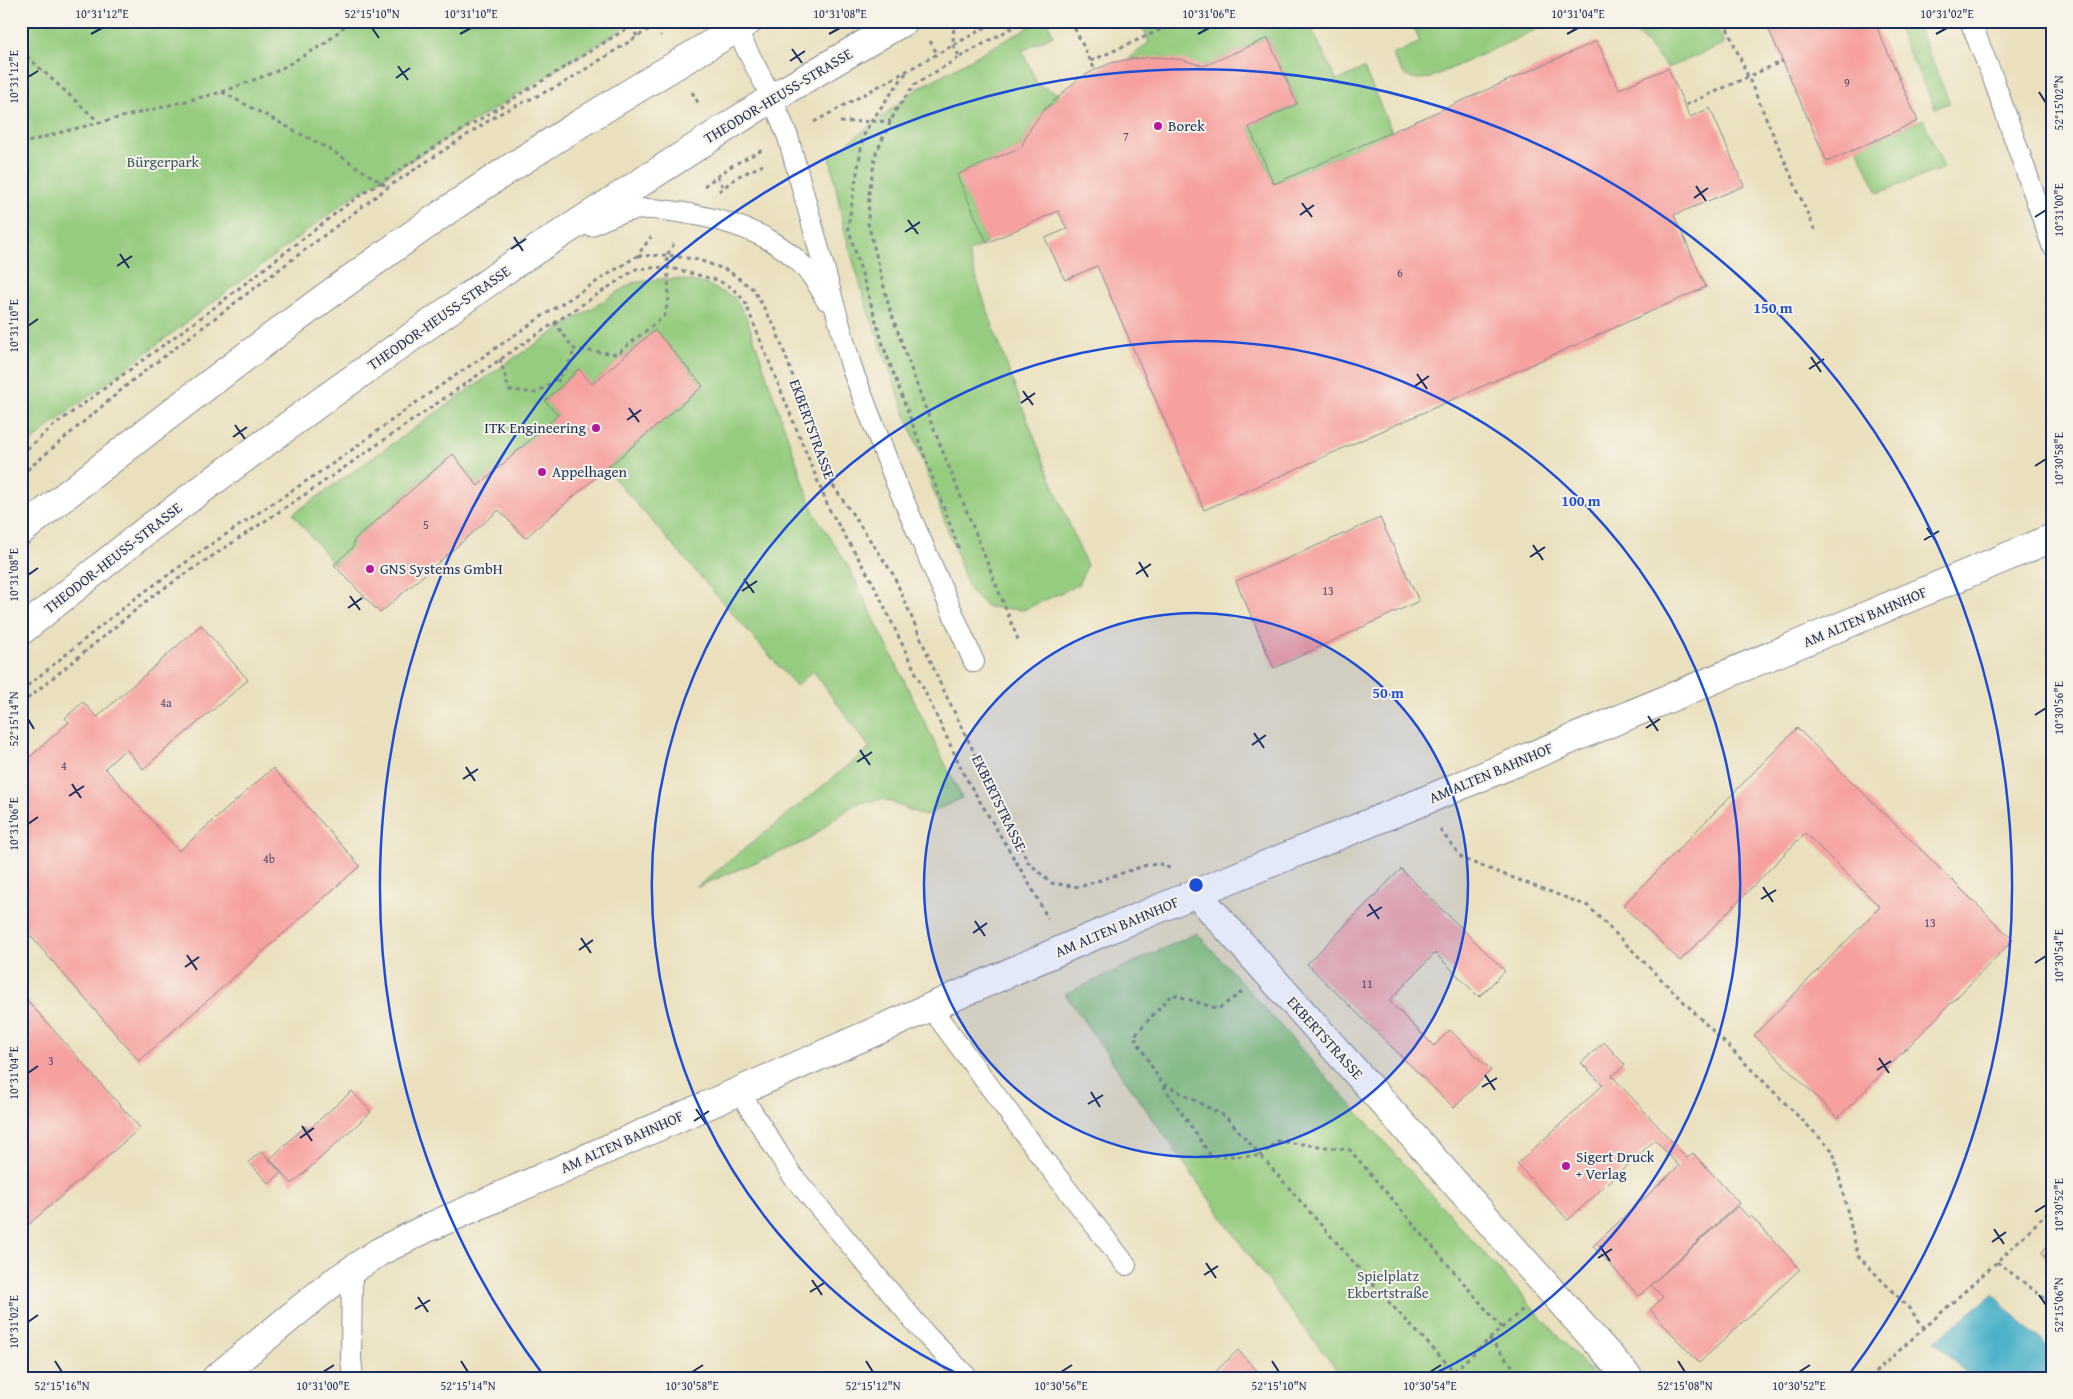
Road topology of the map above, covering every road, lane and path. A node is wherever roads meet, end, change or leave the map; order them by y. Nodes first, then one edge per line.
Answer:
1 (350, 21) edge
2 (640, 21) edge
3 (653, 21) edge
4 (662, 21) edge
5 (904, 21) edge
6 (954, 21) edge
7 (997, 21) edge
8 (1024, 21) edge
9 (1071, 21) edge
10 (1180, 21) edge
11 (1724, 21) edge
12 (1970, 21) edge
13 (742, 25) edge
14 (631, 26) junction
15 (654, 26) junction
16 (637, 36) junction
17 (953, 45) junction
18 (21, 51) edge
19 (960, 57) junction
20 (1091, 61) junction
21 (1783, 61) dead end
22 (908, 70) junction
23 (1095, 70) dead end
24 (222, 92) junction
25 (772, 98) junction
26 (1686, 105) dead end
27 (871, 121) junction
28 (891, 121) junction
29 (840, 122) dead end
30 (100, 123) junction
31 (788, 136) junction
32 (21, 144) edge
33 (763, 165) dead end
34 (733, 166) dead end
35 (717, 176) dead end
36 (380, 182) junction
37 (723, 186) junction
38 (388, 187) junction
39 (717, 192) dead end
40 (1814, 230) dead end
41 (681, 234) dead end
42 (2052, 245) edge
43 (667, 256) junction
44 (511, 266) junction
45 (667, 267) junction
46 (554, 322) junction
47 (574, 348) junction
48 (500, 359) junction
49 (852, 369) junction
50 (557, 379) junction
51 (562, 384) dead end
52 (21, 454) edge
53 (21, 475) edge
54 (21, 531) edge
55 (2052, 538) edge
56 (962, 555) dead end
57 (21, 631) edge
58 (1018, 642) dead end
59 (974, 662) dead end
60 (21, 691) edge
61 (21, 704) edge
62 (1419, 803) junction
63 (1196, 893) junction
64 (1063, 949) junction
65 (1268, 974) junction
66 (931, 1008) junction
67 (1162, 1084) junction
68 (739, 1091) junction
69 (1261, 1156) junction
70 (2052, 1208) edge
71 (1997, 1262) junction
72 (1126, 1265) dead end
73 (352, 1270) junction
74 (1547, 1287) junction
75 (2052, 1304) edge
76 (1924, 1327) junction
77 (1502, 1328) junction
78 (1489, 1339) junction
79 (216, 1378) edge
80 (352, 1378) edge
81 (968, 1378) edge
82 (1523, 1378) edge
83 (1629, 1378) edge
84 (1869, 1378) edge

1 - 24 path
2 - 14 path
3 - 15 path
4 - 15 path
5 - 25 street, THEODOR-HEUSS-STRASSE
6 - 17 path
7 - 17 path
8 - 19 path
9 - 20 path
10 - 20 path
11 - 40 path
12 - 42 lane
13 - 25 lane
13 - 54 street
14 - 16 path
14 - 36 path
15 - 16 path
16 - 38 path
17 - 19 path
17 - 22 path
18 - 30 path
19 - 28 path
20 - 23 path
21 - 26 path
22 - 27 path
22 - 31 path
24 - 30 path
24 - 36 path
25 - 31 lane
25 - 44 street, THEODOR-HEUSS-STRASSE
27 - 28 path
27 - 29 path
27 - 56 path
28 - 58 path
30 - 32 path
31 - 34 path
31 - 49 lane
33 - 37 path
35 - 37 path
36 - 38 path
36 - 52 path
37 - 39 path
38 - 53 path
41 - 43 path
43 - 45 path
43 - 60 path, EKBERTSTRASSE
43 - 63 path, EKBERTSTRASSE
44 - 49 lane
44 - 57 street, THEODOR-HEUSS-STRASSE
45 - 46 path
45 - 47 path
45 - 64 path
46 - 47 path
46 - 48 path
47 - 50 path
48 - 50 path
48 - 61 path
49 - 59 lane
50 - 51 path
55 - 62 street, AM ALTEN BAHNHOF
62 - 63 street, AM ALTEN BAHNHOF
62 - 76 path
63 - 64 street, AM ALTEN BAHNHOF
63 - 65 street, EKBERTSTRASSE
64 - 66 street, AM ALTEN BAHNHOF
65 - 67 path
65 - 74 street, EKBERTSTRASSE
66 - 68 street, AM ALTEN BAHNHOF
66 - 72 lane
67 - 69 path
67 - 69 path
68 - 73 street, AM ALTEN BAHNHOF
68 - 81 lane
69 - 77 path
69 - 78 path
70 - 71 path
71 - 75 path
71 - 76 path
73 - 79 street, AM ALTEN BAHNHOF
73 - 80 lane
74 - 77 path
74 - 83 street, EKBERTSTRASSE
76 - 84 path
77 - 78 path
78 - 82 path

